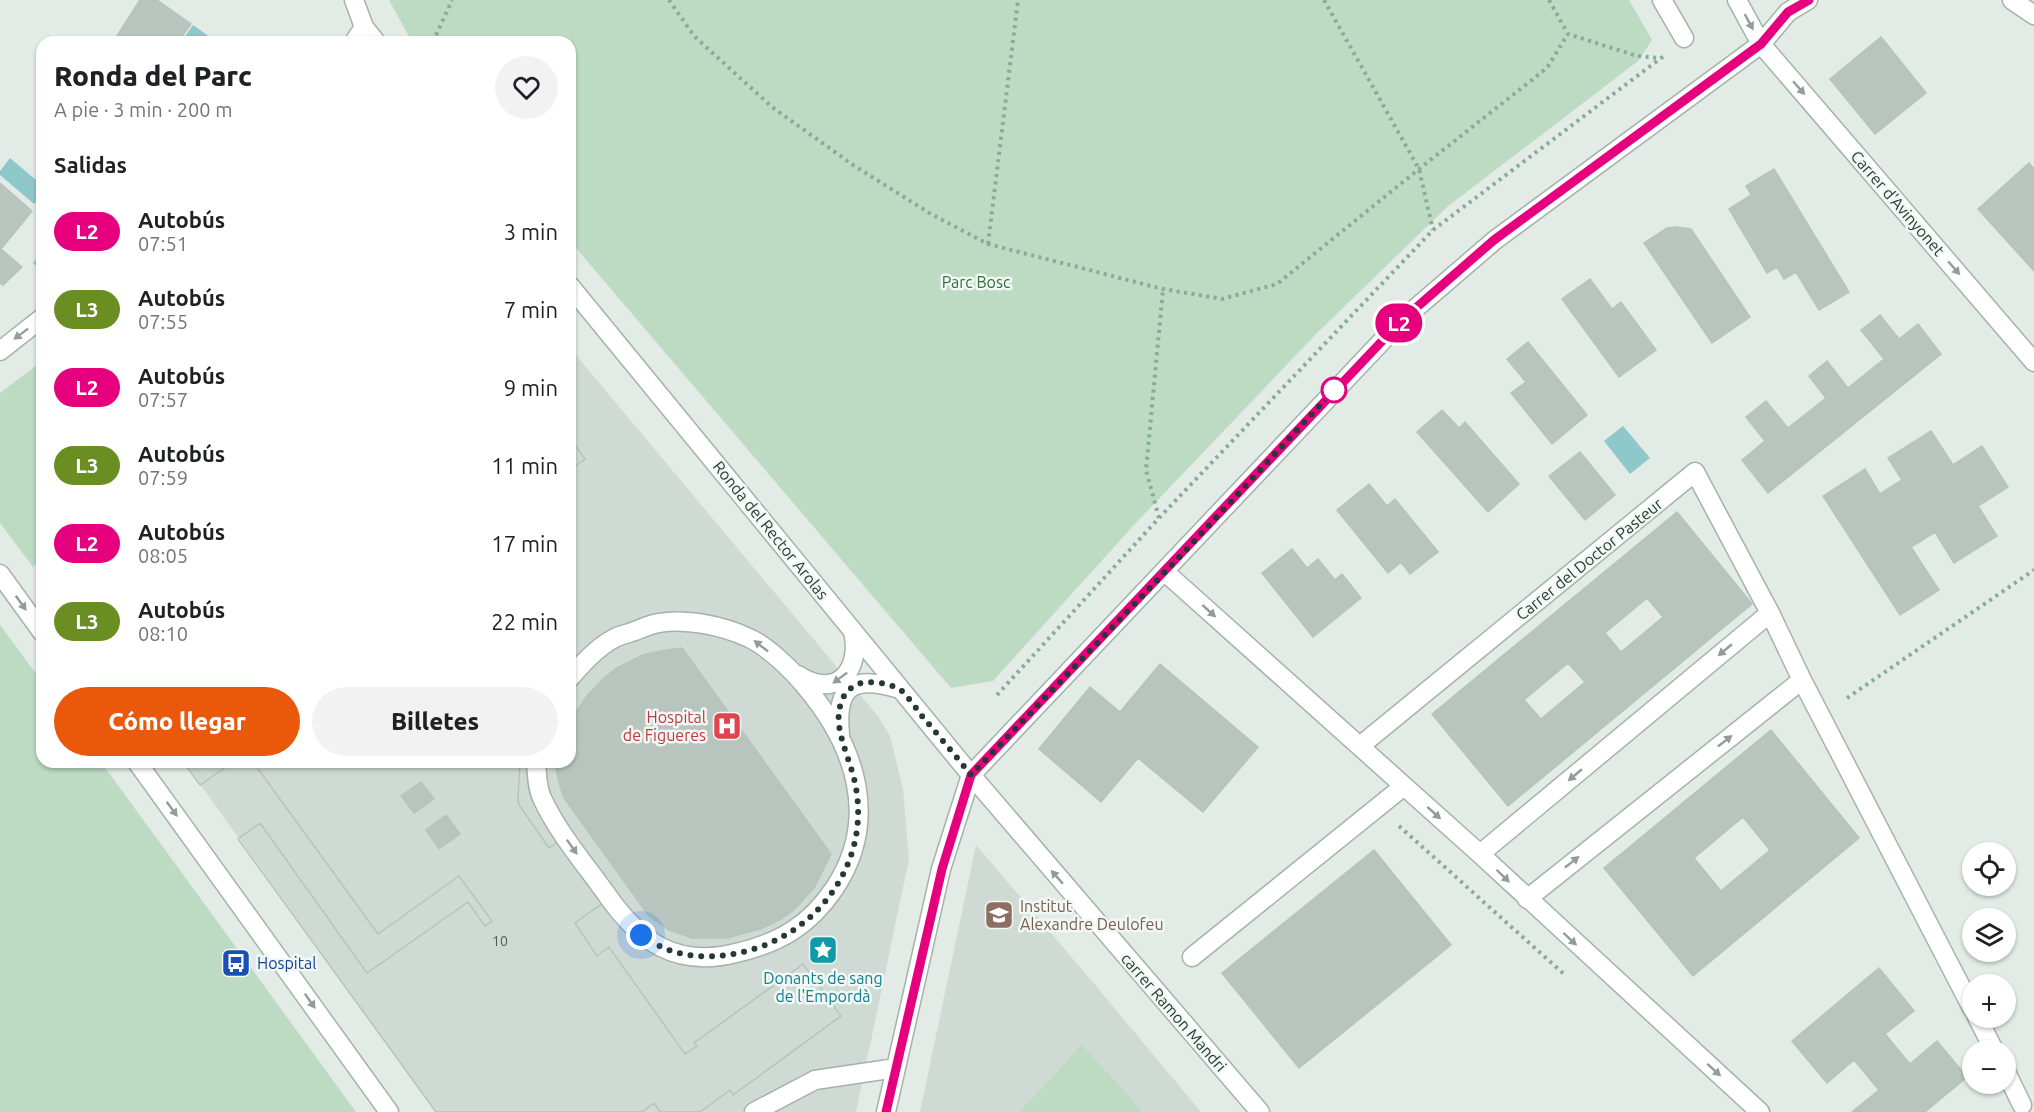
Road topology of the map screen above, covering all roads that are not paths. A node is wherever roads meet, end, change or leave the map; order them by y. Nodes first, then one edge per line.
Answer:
1 (354, 0) edge
2 (1662, 0) edge
3 (1737, 0) edge
4 (1809, 0) edge
5 (2012, 0) edge
6 (2034, 15) edge
7 (359, 34) edge
8 (1684, 38) dead end
9 (1761, 44) junction
10 (576, 293) edge
11 (36, 323) edge
12 (0, 351) edge
13 (2034, 362) edge
14 (1165, 572) junction
15 (0, 574) edge
16 (1770, 613) junction
17 (36, 624) edge
18 (854, 631) junction
19 (576, 671) edge
20 (792, 671) junction
21 (1802, 680) junction
22 (900, 689) junction
23 (840, 736) junction
24 (1360, 746) junction
25 (141, 768) edge
26 (537, 768) edge
27 (971, 775) junction
28 (1404, 786) junction
29 (1480, 854) junction
30 (1527, 899) junction
31 (1192, 957) dead end
32 (1962, 989) edge
33 (896, 1068) junction
34 (389, 1112) edge
35 (754, 1112) edge
36 (886, 1112) edge
37 (1260, 1112) edge
38 (1760, 1112) edge

1 - 7 street
2 - 8 street
3 -> 9 street, Carrer d'Avinyonet
4 - 9 street
5 - 6 street
9 -> 13 street, Carrer d'Avinyonet
9 - 14 street
10 - 18 street, Ronda del Rector Arolas
11 -> 12 street
14 -> 24 street
14 - 27 street
15 -> 17 street
16 - 21 street, Carrer del Doctor Pasteur
16 - 24 street, Carrer del Doctor Pasteur
16 -> 29 street
18 -> 20 street
18 - 22 street, Ronda del Rector Arolas
20 -> 19 street
20 - 23 street
30 -> 21 street
21 - 32 street, Carrer del Doctor Pasteur
22 - 23 street
22 - 27 street, Ronda del Rector Arolas
26 -> 23 street
24 - 28 street
25 -> 34 street
27 - 33 street
37 -> 27 street, carrer Ramon Mandri
28 -> 29 street
28 - 31 street
29 -> 30 street
30 -> 38 street
33 - 35 street
33 - 36 street

